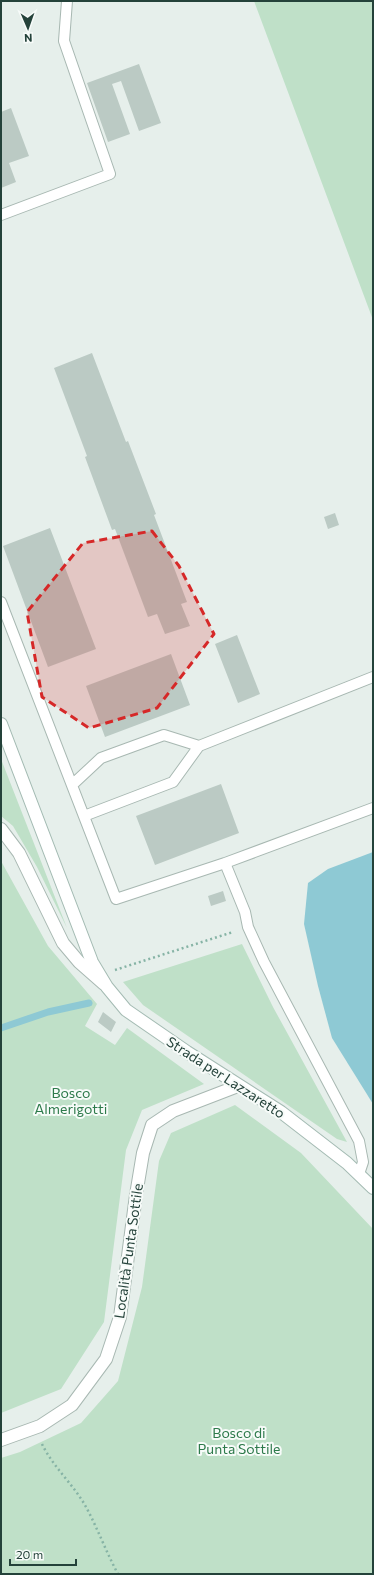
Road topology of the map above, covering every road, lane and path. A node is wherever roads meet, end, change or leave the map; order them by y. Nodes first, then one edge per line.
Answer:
1 (66, 1) edge
2 (1, 215) edge
3 (1, 602) edge
4 (373, 677) edge
5 (1, 724) edge
6 (199, 746) junction
7 (72, 785) junction
8 (373, 808) edge
9 (84, 816) junction
10 (1, 829) edge
11 (224, 863) junction
12 (248, 927) junction
13 (100, 975) junction
14 (107, 987) junction
15 (238, 1086) junction
16 (359, 1174) junction
17 (373, 1188) edge
18 (40, 1426) junction
19 (1, 1440) edge
20 (118, 1574) edge

1 - 2 lane
3 - 7 lane
4 - 6 lane
5 - 13 street, Strada per Lazzaretto
6 - 7 lane
6 - 9 lane
7 - 9 lane
8 - 11 lane
9 - 11 lane
10 - 14 street
11 - 12 lane
12 - 13 path
12 - 16 lane
13 - 14 street, Strada per Lazzaretto
14 - 15 street, Strada per Lazzaretto
15 - 16 street, Strada per Lazzaretto
15 - 18 street, Località Punta Sottile
16 - 17 street, Strada per Lazzaretto
18 - 19 street, Località Punta Sottile
18 - 20 path

